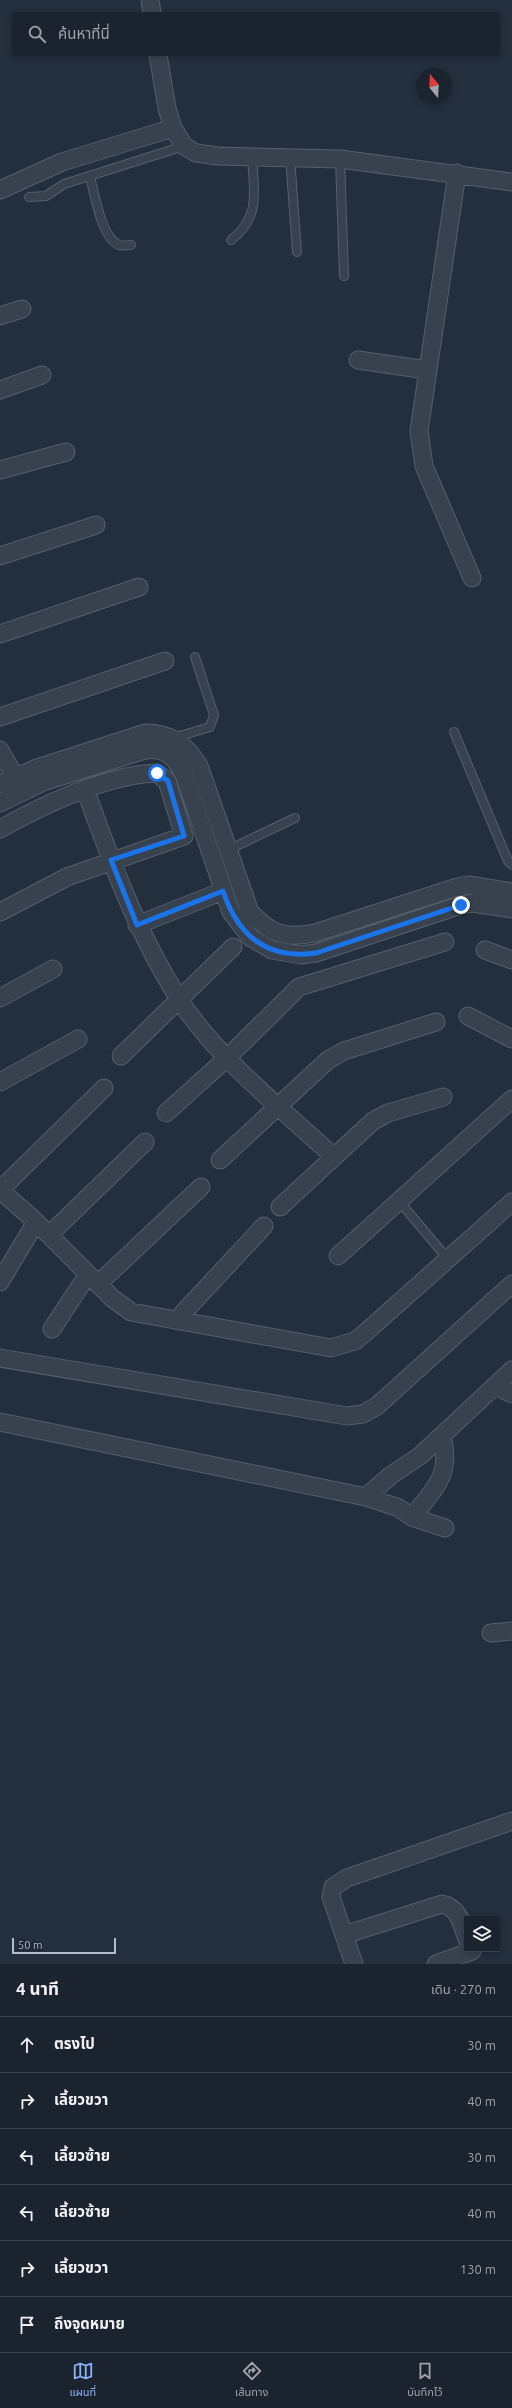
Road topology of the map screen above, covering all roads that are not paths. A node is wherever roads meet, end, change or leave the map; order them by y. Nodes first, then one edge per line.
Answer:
1 (150, 0) edge
2 (152, 12) edge
3 (158, 56) edge
4 (173, 128) junction
5 (184, 146) junction
6 (252, 157) junction
7 (290, 157) junction
8 (340, 158) junction
9 (458, 173) junction
10 (90, 177) junction
11 (512, 182) edge
12 (0, 190) edge
13 (29, 197) dead end
14 (230, 240) dead end
15 (131, 245) dead end
16 (297, 252) dead end
17 (344, 276) dead end
18 (22, 309) dead end
19 (0, 316) edge
20 (358, 360) dead end
21 (427, 370) junction
22 (42, 376) dead end
23 (0, 390) edge
24 (66, 452) dead end
25 (0, 470) edge
26 (96, 525) dead end
27 (0, 556) edge
28 (472, 578) dead end
29 (139, 587) dead end
30 (0, 634) edge
31 (195, 657) dead end
32 (165, 661) dead end
33 (0, 717) edge
34 (454, 732) dead end
35 (173, 738) junction
36 (0, 750) edge
37 (15, 777) junction
38 (0, 784) edge
39 (86, 789) junction
40 (0, 803) edge
41 (294, 818) dead end
42 (0, 829) edge
43 (228, 850) junction
44 (111, 860) junction
45 (512, 865) edge
46 (223, 891) junction
47 (512, 892) edge
48 (512, 909) edge
49 (0, 912) edge
50 (137, 925) junction
51 (445, 942) dead end
52 (233, 947) dead end
53 (485, 950) dead end
54 (512, 960) edge
55 (53, 969) dead end
56 (0, 998) edge
57 (179, 999) junction
58 (468, 1016) dead end
59 (436, 1022) dead end
60 (78, 1039) dead end
61 (512, 1039) edge
62 (121, 1056) dead end
63 (227, 1058) junction
64 (1, 1078) edge
65 (104, 1088) dead end
66 (442, 1097) dead end
67 (512, 1099) edge
68 (279, 1106) junction
69 (166, 1113) dead end
70 (145, 1142) dead end
71 (333, 1156) junction
72 (220, 1160) dead end
73 (201, 1187) dead end
74 (0, 1190) edge
75 (399, 1201) junction
76 (512, 1202) edge
77 (280, 1207) dead end
78 (36, 1222) junction
79 (264, 1226) dead end
80 (49, 1235) junction
81 (338, 1256) dead end
82 (447, 1258) junction
83 (93, 1279) junction
84 (0, 1282) edge
85 (512, 1284) edge
86 (178, 1321) junction
87 (52, 1329) dead end
88 (0, 1358) edge
89 (512, 1370) edge
90 (495, 1386) junction
91 (512, 1394) edge
92 (0, 1422) edge
93 (442, 1436) junction
94 (366, 1497) junction
95 (412, 1517) junction
96 (445, 1528) dead end
97 (512, 1631) edge
98 (491, 1633) dead end
99 (512, 1820) edge
100 (464, 1932) edge
101 (344, 1935) junction
102 (469, 1952) edge
103 (354, 1964) edge
104 (436, 1964) edge

1 - 2 street
3 - 4 street
4 - 5 street
4 - 12 street
5 - 6 street
5 - 10 lane
6 - 7 street
6 - 14 lane
7 - 8 street
7 - 16 lane
8 - 9 street
8 - 17 lane
9 - 11 street
9 - 21 street
10 - 13 lane
10 - 15 lane
18 - 19 street
20 - 21 street
21 - 28 street
22 - 23 street
24 - 25 street
26 - 27 street
29 - 30 street
31 - 35 lane
32 - 33 street
34 - 45 lane
35 - 37 street
35 - 43 street
36 - 37 street
37 - 38 street
39 - 42 street
39 - 44 street
39 - 44 street
40 - 46 street
41 - 43 lane
43 - 47 street
44 - 49 street
44 - 50 street
46 - 48 street
46 - 50 street
50 - 57 street
51 - 63 street
52 - 57 street
53 - 54 street
55 - 56 street
57 - 62 street
57 - 63 street
58 - 61 street
59 - 68 street
60 - 64 street
63 - 68 street
63 - 69 street
65 - 74 street
66 - 71 street
67 - 75 street
68 - 71 street
68 - 72 street
70 - 80 street
71 - 77 street
73 - 83 street
74 - 78 street
75 - 81 street
75 - 82 lane
76 - 82 street
78 - 80 street
78 - 84 street
79 - 86 street
80 - 83 street
82 - 86 street
83 - 86 street
83 - 87 street
85 - 88 street
89 - 90 street
90 - 91 street
90 - 93 street
92 - 94 street
93 - 94 street
93 - 95 street
94 - 95 street
95 - 96 street
97 - 98 street
99 - 101 street
100 - 101 street
101 - 103 street
102 - 104 street

